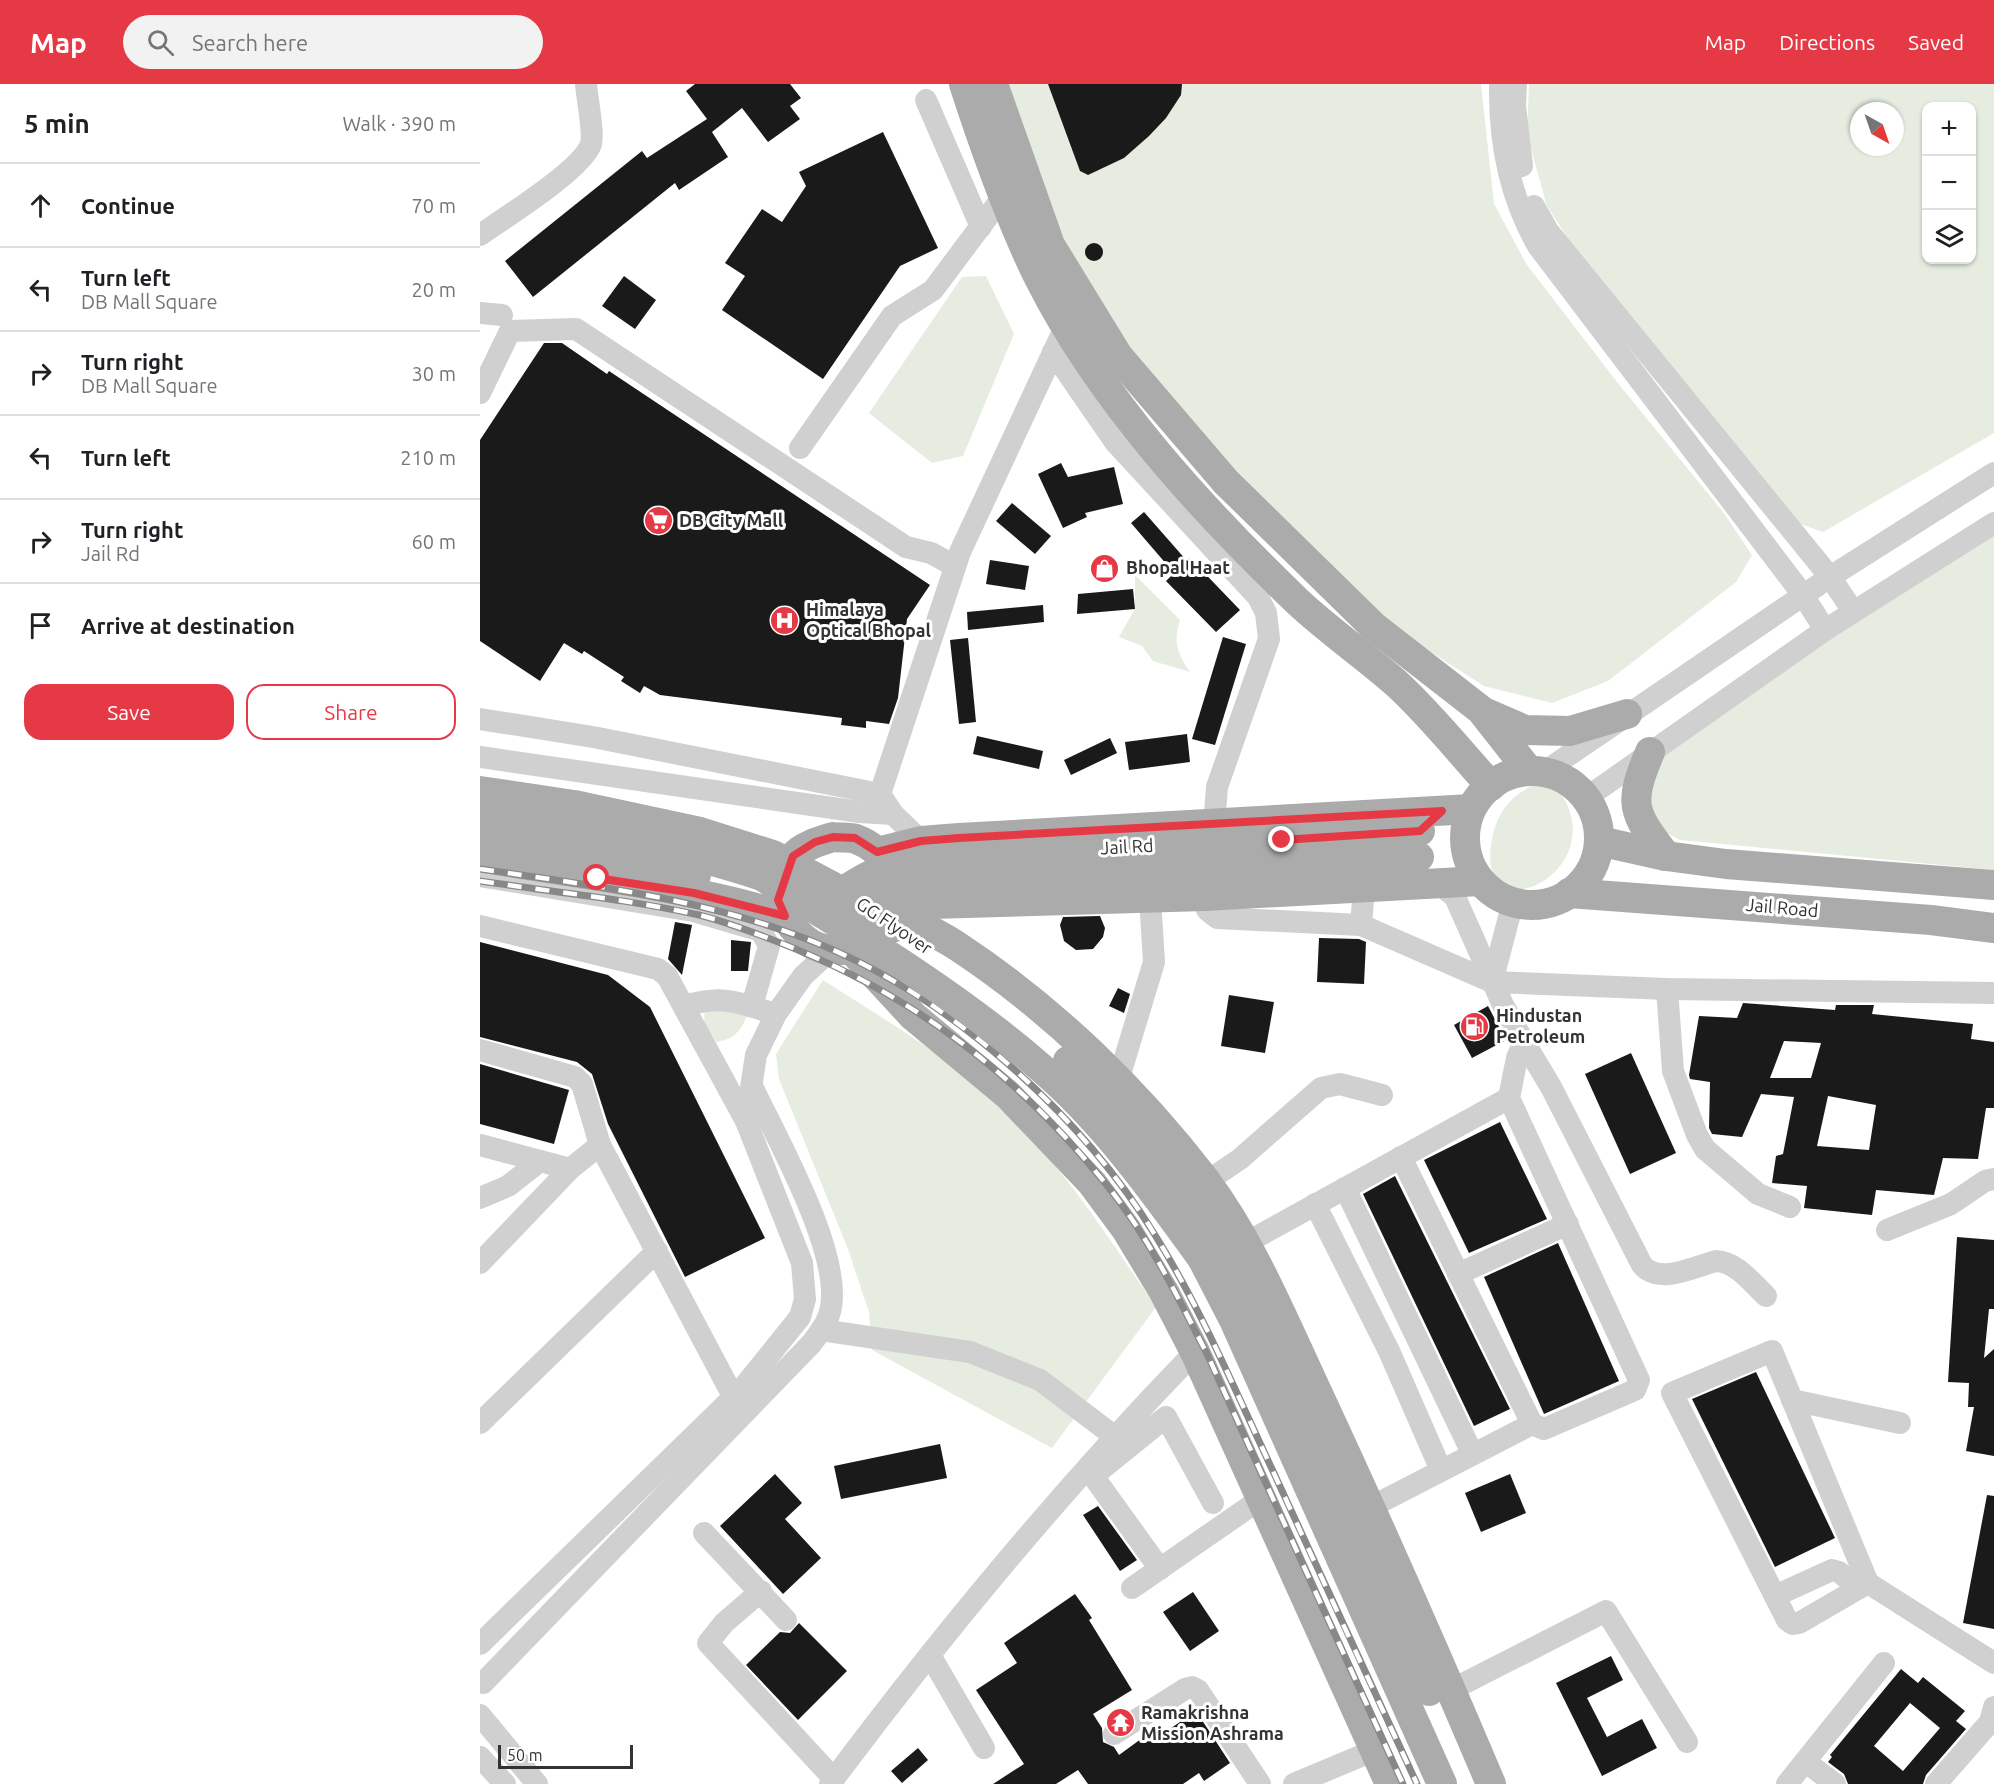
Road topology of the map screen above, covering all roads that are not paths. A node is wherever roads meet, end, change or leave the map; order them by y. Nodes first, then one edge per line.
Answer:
1 (586, 84) edge
2 (964, 84) edge
3 (993, 84) edge
4 (1500, 84) edge
5 (1516, 84) edge
6 (926, 100) dead end
7 (1004, 195) junction
8 (981, 228) junction
9 (480, 235) edge
10 (1066, 325) junction
11 (1053, 352) junction
12 (480, 393) edge
13 (800, 448) dead end
14 (1994, 473) edge
15 (1994, 523) edge
16 (955, 566) junction
17 (1830, 577) junction
18 (1803, 595) junction
19 (1853, 611) junction
20 (1825, 630) junction
21 (1481, 710) junction
22 (1627, 714) junction
23 (480, 719) edge
24 (1650, 752) junction
25 (480, 757) edge
26 (1537, 772) junction
27 (1491, 786) junction
28 (480, 791) edge
29 (880, 794) junction
30 (1586, 798) junction
31 (1472, 809) junction
32 (480, 814) edge
33 (893, 814) junction
34 (1214, 825) junction
35 (1427, 833) junction
36 (480, 836) edge
37 (921, 841) junction
38 (1599, 841) junction
39 (877, 852) junction
40 (1666, 856) junction
41 (480, 857) edge
42 (480, 876) edge
43 (1480, 881) junction
44 (1436, 883) junction
45 (1994, 885) edge
46 (1364, 888) junction
47 (1569, 893) junction
48 (1205, 896) junction
49 (852, 898) junction
50 (1150, 898) junction
51 (1512, 902) junction
52 (782, 908) junction
53 (896, 909) junction
54 (1361, 925) junction
55 (480, 926) edge
56 (1994, 928) edge
57 (836, 935) junction
58 (1492, 982) junction
59 (1667, 989) junction
60 (1994, 993) edge
61 (684, 1006) junction
62 (752, 1006) junction
63 (776, 1014) junction
64 (1520, 1036) junction
65 (480, 1050) edge
66 (1118, 1081) junction
67 (752, 1086) junction
68 (1382, 1095) dead end
69 (1509, 1098) junction
70 (746, 1121) junction
71 (480, 1144) edge
72 (600, 1145) junction
73 (1401, 1158) junction
74 (540, 1161) junction
75 (570, 1169) junction
76 (1994, 1179) edge
77 (1206, 1182) junction
78 (1345, 1188) junction
79 (480, 1198) edge
80 (1316, 1204) junction
81 (1790, 1207) dead end
82 (1568, 1224) junction
83 (1887, 1230) dead end
84 (1244, 1244) junction
85 (657, 1251) junction
86 (480, 1263) edge
87 (1458, 1274) junction
88 (1766, 1296) dead end
89 (1397, 1297) junction
90 (1369, 1311) junction
91 (821, 1330) junction
92 (1417, 1338) junction
93 (1389, 1351) junction
94 (1195, 1352) junction
95 (743, 1396) junction
96 (1792, 1400) junction
97 (480, 1423) edge
98 (1900, 1423) dead end
99 (1532, 1424) junction
100 (1113, 1436) junction
101 (1473, 1453) junction
102 (1441, 1470) junction
103 (1262, 1498) junction
104 (1213, 1503) dead end
105 (1371, 1507) junction
106 (704, 1533) dead end
107 (1160, 1569) junction
108 (1864, 1585) junction
109 (1132, 1588) dead end
110 (761, 1591) junction
111 (1775, 1596) junction
112 (786, 1620) dead end
113 (480, 1644) edge
114 (930, 1655) junction
115 (1884, 1663) dead end
116 (1994, 1664) edge
117 (482, 1680) edge
118 (1451, 1690) junction
119 (1994, 1707) edge
120 (480, 1713) edge
121 (1114, 1734) dead end
122 (1687, 1742) dead end
123 (984, 1748) dead end
124 (1375, 1750) junction
125 (480, 1757) edge
126 (1806, 1762) junction
127 (832, 1781) edge
128 (505, 1784) edge
129 (537, 1784) edge
130 (1260, 1784) edge
131 (1294, 1784) edge
132 (1390, 1784) edge
133 (1442, 1784) edge
134 (1469, 1784) edge
135 (1491, 1784) edge
136 (1787, 1784) edge
137 (1835, 1784) edge
138 (1936, 1784) edge

1 - 9 street
2 - 7 main road
3 - 21 main road
4 - 18 street
5 - 17 street
6 - 8 street
7 - 8 street
7 - 10 main road
8 - 13 street
10 - 11 street
10 - 27 main road
11 - 16 street
11 - 34 street
12 - 16 street
14 - 17 street
15 - 19 street
16 - 29 street
17 - 18 street
17 - 19 street
18 - 20 street
18 - 22 street
19 - 20 street
20 - 24 street
21 - 22 main road
21 - 26 main road
22 - 26 street
23 - 29 street
24 - 30 street
24 - 40 main road
25 - 33 street
26 - 27 main road
26 - 30 main road
27 - 31 main road
28 - 49 main road, GG Flyover, bridge
29 - 33 street
30 - 38 main road
31 - 35 main road
31 - 43 main road
32 - 57 main road, GG Flyover, bridge
33 - 37 street
34 - 35 main road
34 - 37 main road
35 - 44 main road
35 - 49 main road, Jail Rd, bridge
36 - 52 main road
37 - 39 main road
38 - 40 main road
38 - 47 main road
39 - 52 main road
39 - 53 main road
40 - 45 main road
41 - 52 main road
42 - 62 street
43 - 44 main road
43 - 51 main road
44 - 46 main road
44 - 58 street
46 - 48 main road
46 - 54 street
47 - 51 main road
47 - 56 main road, Jail Road
48 - 50 main road
48 - 54 street
49 - 57 main road, Jail Rd, bridge
49 - 134 main road, GG Flyover, bridge
50 - 53 main road
50 - 66 street
51 - 58 street
52 - 57 main road
53 - 57 main road
53 - 66 main road
54 - 58 street
55 - 61 street
57 - 63 street
57 - 94 main road
57 - 133 main road, GG Flyover, bridge
58 - 59 street
58 - 64 street
59 - 60 street
59 - 81 street
61 - 62 street
61 - 70 street
62 - 63 street
63 - 67 street
64 - 69 street
64 - 88 street
65 - 72 street
66 - 77 main road
67 - 70 street
67 - 91 street
68 - 77 street
69 - 73 street
69 - 82 street
70 - 95 street
71 - 74 street
72 - 75 street
72 - 85 street
73 - 78 street
73 - 87 street
74 - 75 street
74 - 79 street
75 - 86 street
76 - 83 street
77 - 84 main road
78 - 80 street
78 - 89 street
80 - 84 street
80 - 90 street
82 - 87 street
82 - 99 street
84 - 105 main road
85 - 95 street
85 - 97 street
87 - 99 street
89 - 90 street
89 - 92 street
90 - 93 street
91 - 95 street
91 - 100 street
92 - 93 street
92 - 101 street
93 - 102 street
94 - 100 street
94 - 103 main road
95 - 113 street
95 - 117 street
96 - 98 street
96 - 108 street
96 - 111 street
99 - 101 street
100 - 114 street
101 - 102 street
102 - 105 street
103 - 107 street
103 - 124 main road
104 - 107 street
105 - 118 main road
106 - 110 street
107 - 109 street
108 - 111 street
108 - 111 street
108 - 116 street
110 - 112 street
110 - 127 street
114 - 123 street
114 - 127 street
115 - 126 street
117 - 120 street
118 - 122 street
118 - 135 main road
119 - 138 street
120 - 129 street
121 - 130 street
124 - 131 street
124 - 132 main road
125 - 128 street
126 - 136 street
126 - 137 street

